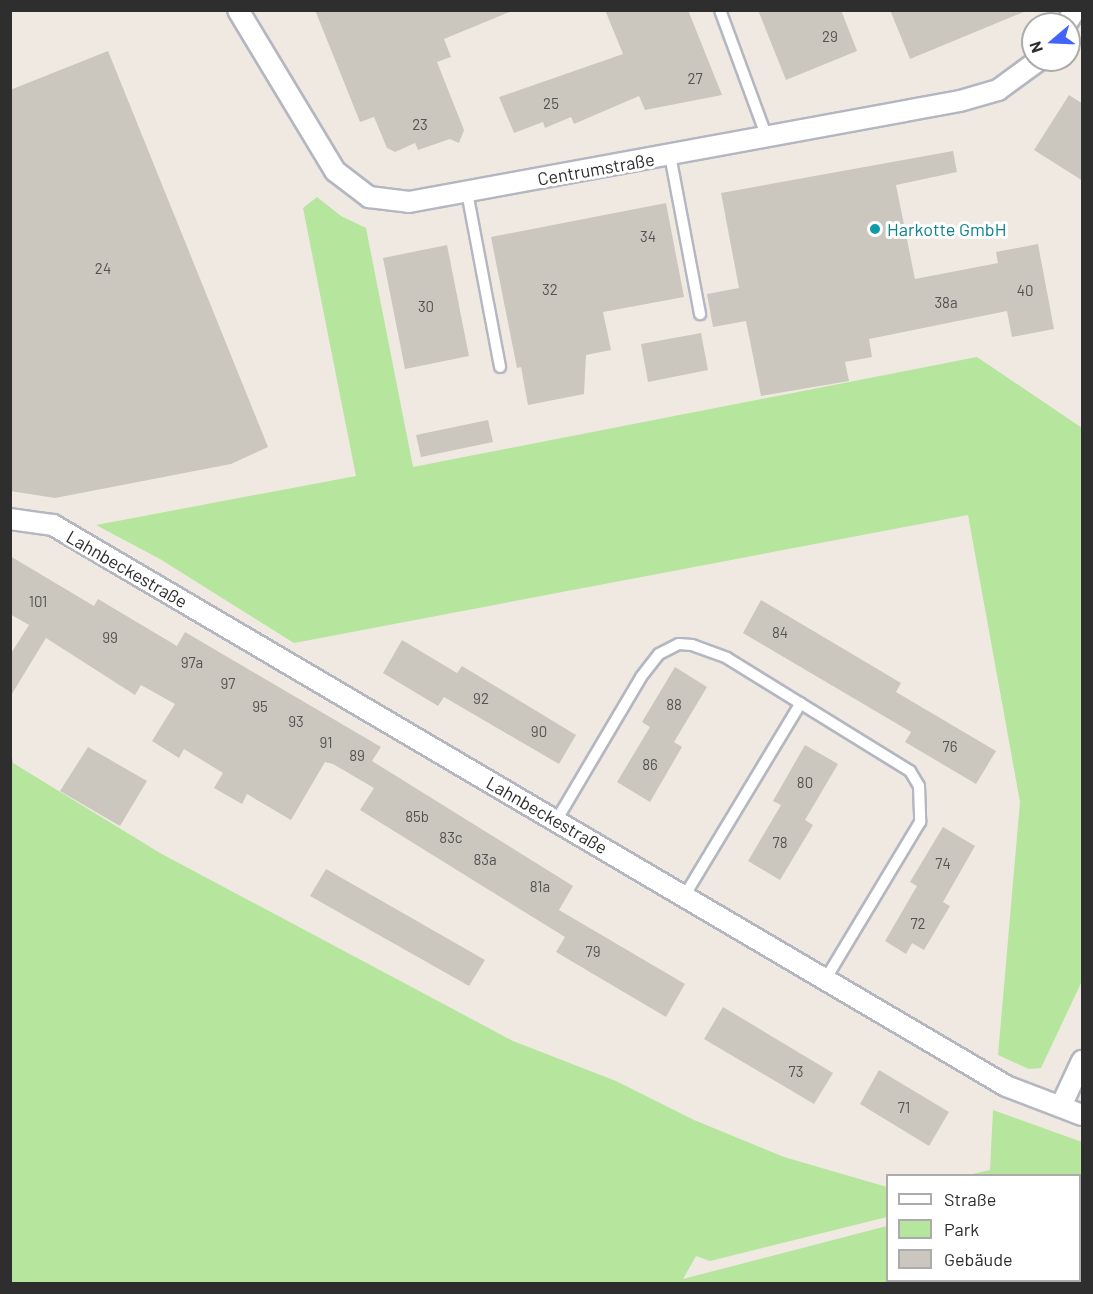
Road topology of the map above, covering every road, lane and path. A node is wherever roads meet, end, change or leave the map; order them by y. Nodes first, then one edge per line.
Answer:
1 (238, 10) edge
2 (720, 10) edge
3 (1023, 72) edge
4 (767, 138) junction
5 (670, 155) junction
6 (466, 192) junction
7 (700, 314) dead end
8 (500, 367) dead end
9 (10, 519) edge
10 (801, 703) junction
11 (556, 821) junction
12 (685, 895) junction
13 (827, 977) junction
14 (1083, 1061) edge
15 (1061, 1106) junction
16 (1083, 1115) edge

1 - 6 street, Centrumstraße
2 - 4 lane
3 - 4 street, Centrumstraße
4 - 5 street, Centrumstraße
5 - 6 street, Centrumstraße
5 - 7 lane
6 - 8 lane
9 - 11 street, Lahnbeckestraße
10 - 11 lane
10 - 12 lane
10 - 13 lane
11 - 12 street, Lahnbeckestraße
12 - 13 street, Lahnbeckestraße
13 - 15 street, Lahnbeckestraße
14 - 15 street
15 - 16 street, Lahnbeckestraße

